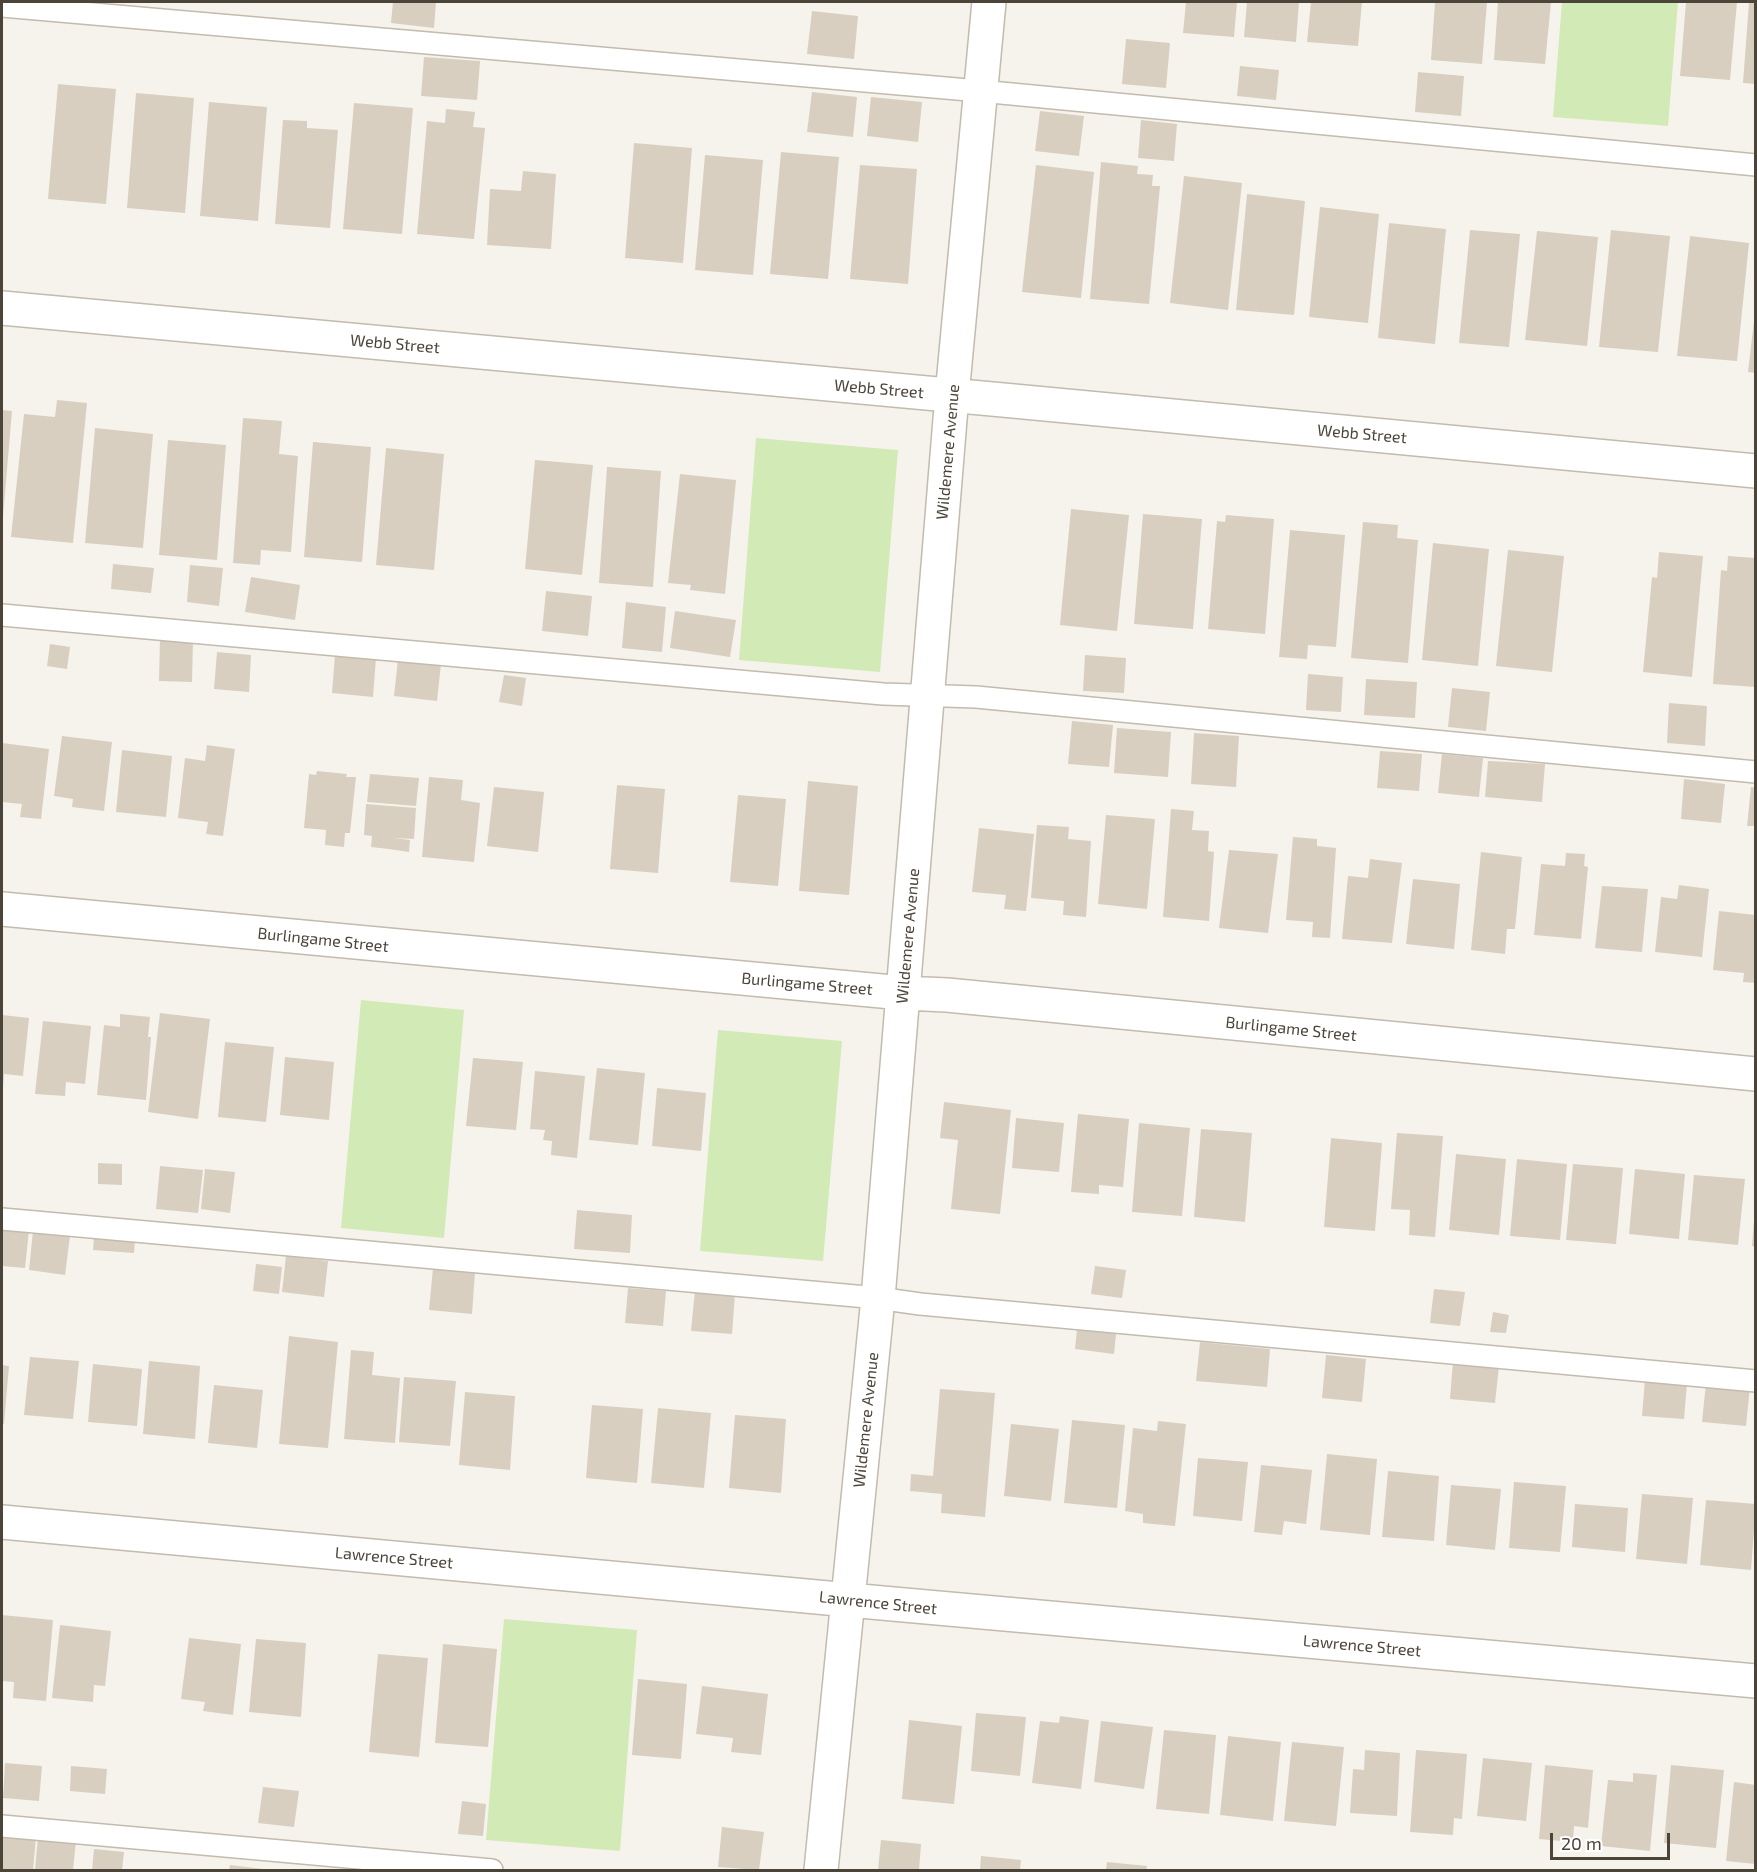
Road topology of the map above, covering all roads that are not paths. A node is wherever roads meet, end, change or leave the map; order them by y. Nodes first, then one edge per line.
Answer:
1 (989, 2) edge
2 (2, 6) edge
3 (980, 91) junction
4 (1755, 165) edge
5 (2, 308) edge
6 (952, 395) junction
7 (1755, 471) edge
8 (2, 615) edge
9 (928, 696) junction
10 (1755, 772) edge
11 (2, 909) edge
12 (903, 993) junction
13 (1755, 1074) edge
14 (2, 1219) edge
15 (878, 1298) junction
16 (1755, 1381) edge
17 (2, 1522) edge
18 (849, 1599) junction
19 (1755, 1681) edge
20 (2, 1826) edge
21 (492, 1870) edge
22 (821, 1870) edge

1 - 3 street, Wildemere Avenue
2 - 3 lane
3 - 4 lane
3 - 6 street, Wildemere Avenue
5 - 6 street, Webb Street
6 - 7 street, Webb Street
6 - 9 street, Wildemere Avenue
8 - 9 lane
9 - 10 lane
9 - 12 street, Wildemere Avenue
11 - 12 street, Burlingame Street
12 - 13 street, Burlingame Street
12 - 15 street, Wildemere Avenue
14 - 15 lane
15 - 16 lane
15 - 18 street, Wildemere Avenue
17 - 18 street, Lawrence Street
18 - 19 street, Lawrence Street
18 - 22 street, Wildemere Avenue
20 - 21 lane

